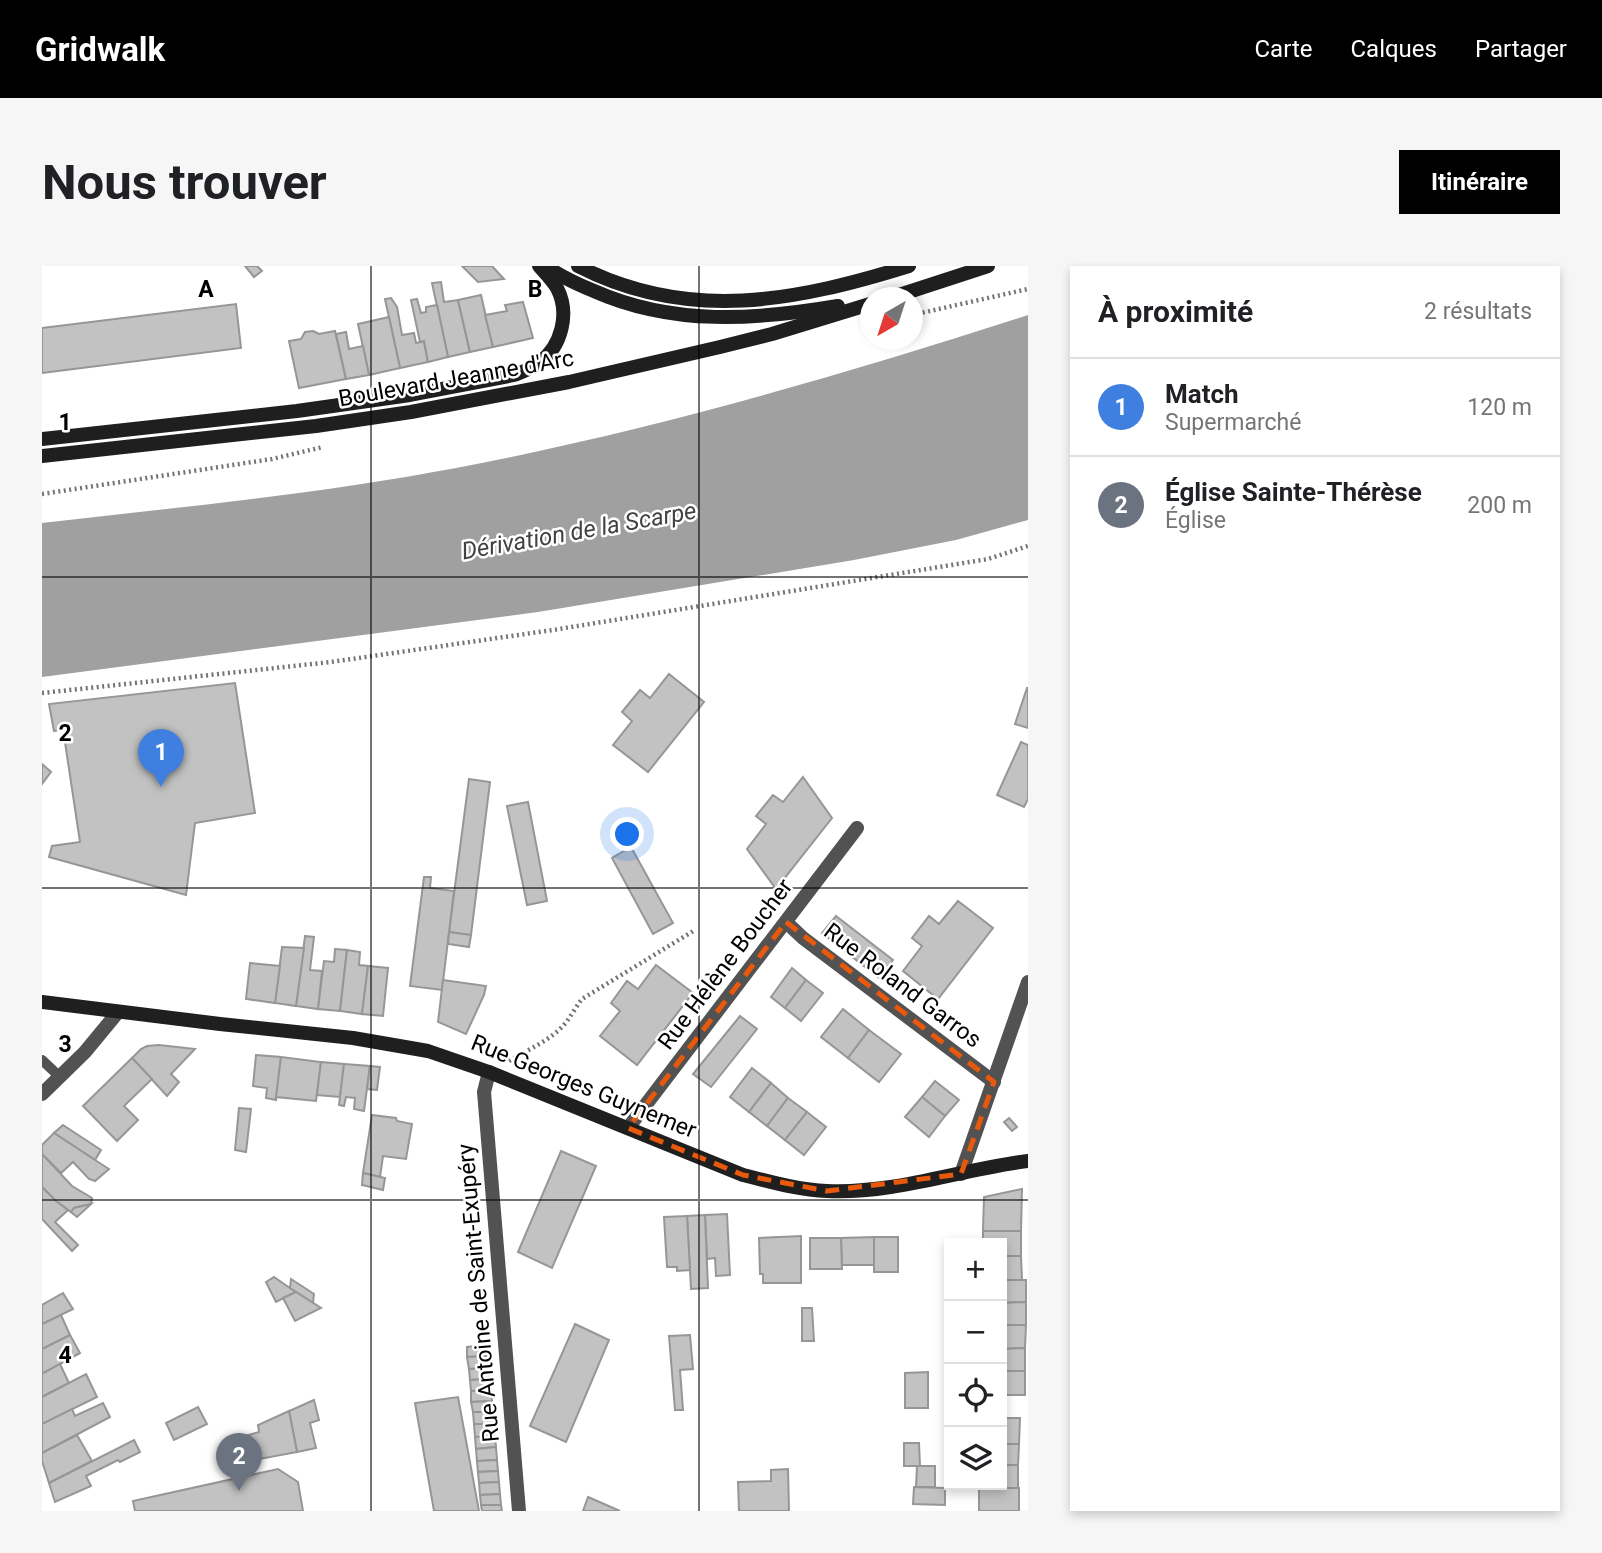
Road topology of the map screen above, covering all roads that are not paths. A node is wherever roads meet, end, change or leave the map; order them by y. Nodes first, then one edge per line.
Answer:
1 (539, 266) edge
2 (546, 266) edge
3 (578, 266) edge
4 (909, 266) edge
5 (988, 266) edge
6 (923, 287) edge
7 (860, 303) edge
8 (860, 305) edge
9 (42, 439) edge
10 (42, 456) edge
11 (857, 828) dead end
12 (786, 922) junction
13 (1028, 982) edge
14 (42, 995) edge
15 (42, 1002) edge
16 (68, 1006) junction
17 (118, 1012) junction
18 (42, 1060) edge
19 (489, 1072) junction
20 (60, 1077) junction
21 (994, 1082) junction
22 (42, 1094) edge
23 (628, 1128) junction
24 (1028, 1161) edge
25 (961, 1174) junction
26 (519, 1511) edge

1 - 9 main road, Boulevard Jeanne d'Arc
2 - 7 main road
3 - 4 main road
5 - 6 main road
8 - 10 main road, Boulevard Jeanne d'Arc
11 - 12 street, Rue Hélène Boucher
12 - 21 street, Rue Roland Garros
12 - 23 street, Rue Hélène Boucher
13 - 21 street
14 - 16 main road
15 - 16 main road
16 - 17 main road, Rue Georges Guynemer
17 - 19 main road, Rue Georges Guynemer
17 - 20 street
18 - 20 lane
19 - 23 main road, Rue Georges Guynemer
19 - 26 street, Rue Antoine de Saint-Exupéry
20 - 22 street
21 - 25 street
23 - 25 main road, Rue Georges Guynemer
24 - 25 main road, Rue Georges Guynemer

